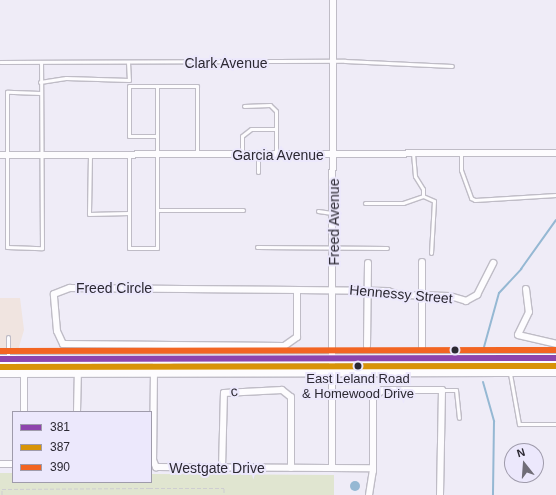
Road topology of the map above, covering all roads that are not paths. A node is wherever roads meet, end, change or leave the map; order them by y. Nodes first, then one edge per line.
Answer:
1 (333, 0) edge
2 (0, 62) edge
3 (41, 62) junction
4 (128, 62) junction
5 (334, 63) junction
6 (452, 66) dead end
7 (129, 80) junction
8 (40, 82) junction
9 (129, 86) junction
10 (157, 86) junction
11 (40, 93) junction
12 (244, 106) dead end
13 (276, 129) junction
14 (157, 136) junction
15 (556, 153) edge
16 (413, 154) junction
17 (461, 154) junction
18 (3, 155) edge
19 (40, 155) junction
20 (90, 155) junction
21 (129, 155) junction
22 (157, 155) junction
23 (197, 155) junction
24 (242, 155) junction
25 (258, 155) junction
26 (276, 155) junction
27 (334, 155) junction
28 (258, 172) dead end
29 (556, 195) edge
30 (423, 196) junction
31 (365, 203) dead end
32 (157, 210) junction
33 (243, 210) dead end
34 (318, 211) dead end
35 (129, 213) junction
36 (334, 213) junction
37 (257, 247) dead end
38 (334, 248) junction
39 (387, 248) dead end
40 (431, 252) dead end
41 (368, 262) dead end
42 (422, 262) dead end
43 (493, 263) dead end
44 (526, 289) dead end
45 (297, 290) junction
46 (335, 290) junction
47 (368, 290) junction
48 (423, 296) junction
49 (8, 337) dead end
50 (556, 344) edge
51 (367, 346) dead end
52 (422, 347) dead end
53 (556, 358) edge
54 (332, 359) junction
55 (533, 359) junction
56 (4, 360) edge
57 (92, 360) junction
58 (174, 360) junction
59 (509, 370) junction
60 (332, 371) junction
61 (556, 371) edge
62 (0, 372) edge
63 (24, 372) junction
64 (78, 372) junction
65 (154, 372) junction
66 (442, 390) junction
67 (24, 411) edge
68 (77, 411) edge
69 (459, 418) dead end
70 (556, 424) edge
71 (0, 464) edge
72 (12, 464) edge
73 (222, 468) junction
74 (291, 468) junction
75 (332, 468) junction
76 (373, 468) junction
77 (369, 495) edge
78 (440, 495) edge

1 - 5 street, Freed Avenue
2 - 3 lane, Clark Avenue
3 - 4 lane, Clark Avenue
3 - 8 lane
4 - 5 lane, Clark Avenue
4 - 7 lane
5 - 6 lane, Clark Avenue
5 - 27 street, Freed Avenue
7 - 8 lane
7 - 9 lane
8 - 11 lane
9 - 10 lane
9 - 14 lane
10 - 14 lane
10 - 23 lane
11 - 18 lane
11 - 19 lane
12 - 13 lane
13 - 24 lane
13 - 26 lane
14 - 22 lane
15 - 17 street, Garcia Avenue
16 - 17 street, Garcia Avenue
16 - 27 street, Garcia Avenue
16 - 30 lane
17 - 29 lane
18 - 19 street, Garcia Avenue
18 - 19 lane
19 - 20 street, Garcia Avenue
20 - 21 street, Garcia Avenue
20 - 35 lane
21 - 22 street, Garcia Avenue
21 - 35 lane
22 - 23 street, Garcia Avenue
22 - 32 lane
23 - 24 street, Garcia Avenue
24 - 25 street, Garcia Avenue
25 - 26 street, Garcia Avenue
25 - 28 lane
26 - 27 street, Garcia Avenue
27 - 36 street, Freed Avenue
30 - 31 lane
30 - 40 lane
32 - 33 lane
32 - 35 lane
34 - 36 lane
36 - 38 street, Freed Avenue
37 - 38 lane
38 - 39 lane
38 - 46 street, Freed Avenue
41 - 47 street
42 - 48 street
43 - 48 street, Hennessy Street
44 - 50 street
45 - 45 street, Freed Circle
45 - 46 street, Freed Circle
46 - 47 street, Hennessy Street
46 - 54 street, Freed Avenue
47 - 48 street, Hennessy Street
47 - 51 street
48 - 52 street
49 - 56 lane
53 - 55 main road
54 - 55 main road
54 - 58 main road
54 - 60 street, Freed Avenue
55 - 59 lane
56 - 57 main road
57 - 58 main road
57 - 64 street
58 - 65 street
59 - 60 main road
59 - 61 main road
59 - 70 lane
60 - 65 main road
60 - 75 street, Freed Avenue
62 - 63 main road
63 - 64 main road
63 - 67 street
64 - 65 main road
64 - 68 street
65 - 73 street, Westgate Drive
66 - 69 lane
66 - 76 street
66 - 78 street
71 - 72 street
73 - 74 street, Westgate Drive
73 - 74 street, c
74 - 75 street, Westgate Drive
75 - 76 street, Westgate Drive
76 - 77 street

